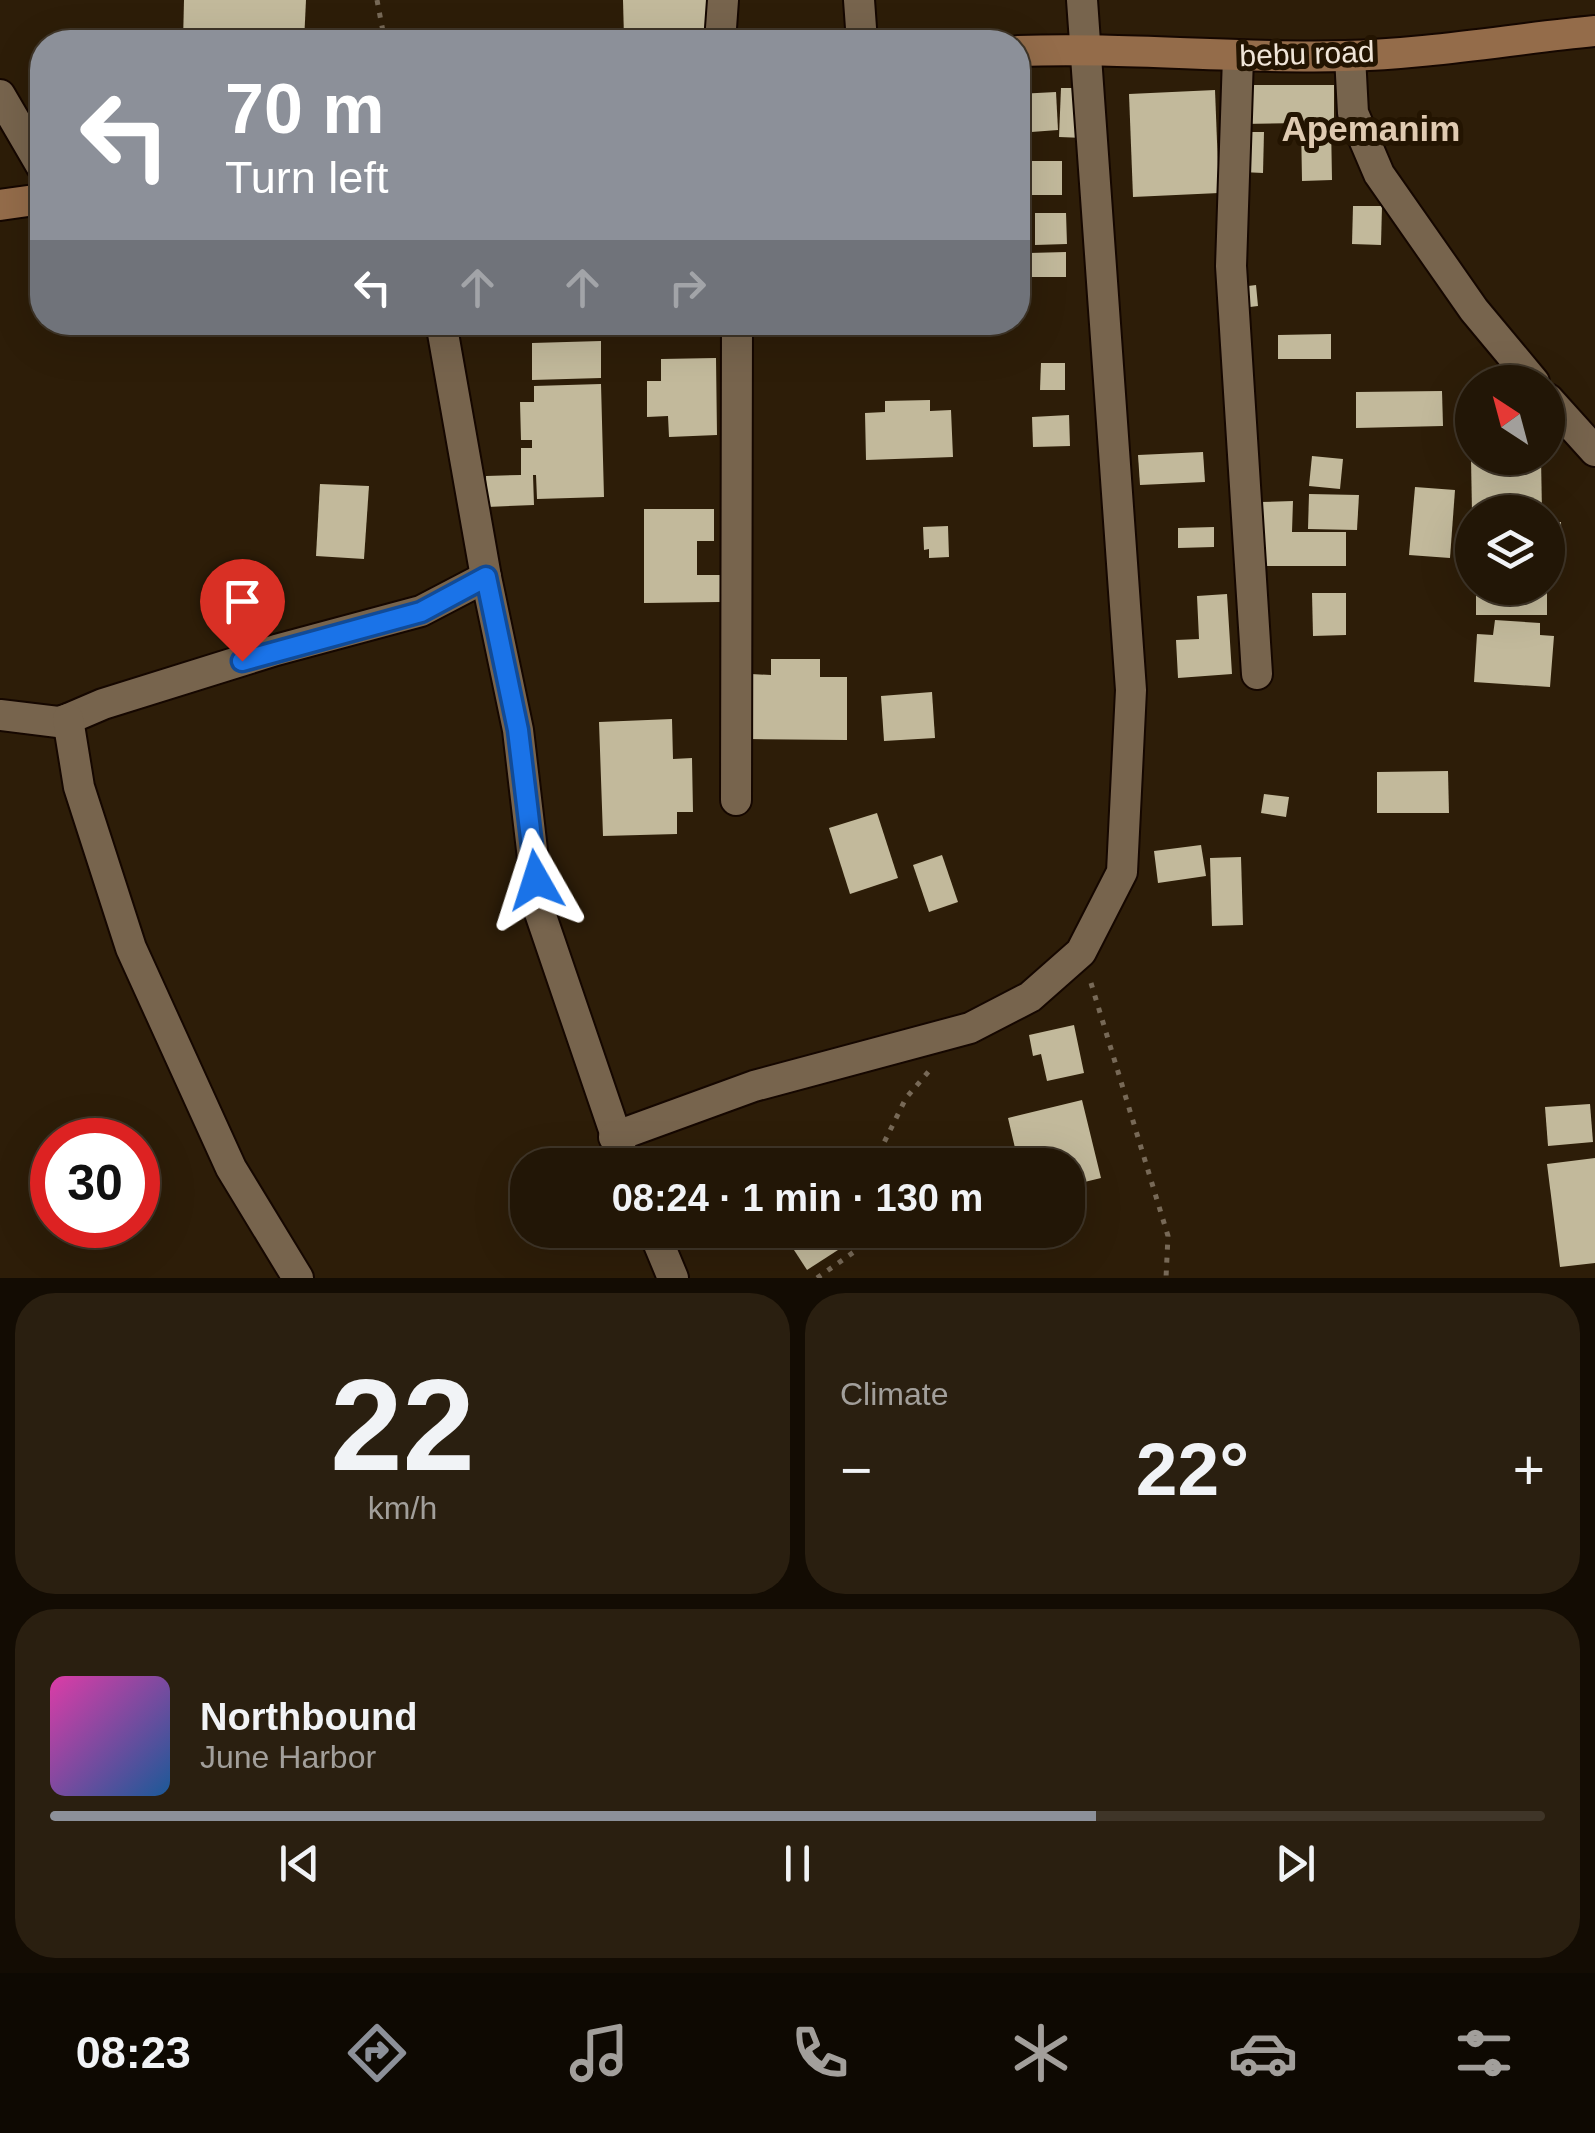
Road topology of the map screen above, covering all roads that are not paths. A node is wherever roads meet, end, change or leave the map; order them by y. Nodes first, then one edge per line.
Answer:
1 (723, 0) edge
2 (860, 0) edge
3 (1082, 0) edge
4 (721, 30) edge
5 (861, 30) edge
6 (1595, 31) edge
7 (1085, 48) junction
8 (1030, 50) edge
9 (1350, 56) junction
10 (1238, 57) junction
11 (0, 95) edge
12 (30, 146) edge
13 (30, 201) edge
14 (0, 206) edge
15 (443, 335) edge
16 (737, 335) edge
17 (1520, 365) edge
18 (1565, 417) edge
19 (1595, 450) edge
20 (486, 577) junction
21 (1257, 674) dead end
22 (0, 715) edge
23 (68, 719) junction
24 (736, 800) dead end
25 (619, 1148) edge
26 (626, 1148) edge
27 (661, 1248) edge
28 (298, 1278) edge
29 (674, 1278) edge

1 - 4 street
2 - 5 street
3 - 7 street
6 - 9 street, bebu road
7 - 8 street, bebu road
7 - 10 street, bebu road
7 - 26 street
9 - 10 street, bebu road
9 - 17 street
10 - 21 street
11 - 12 street
13 - 14 street
15 - 20 street
16 - 24 street
18 - 19 street
20 - 23 street
20 - 25 street
22 - 23 street
23 - 28 street
27 - 29 street

